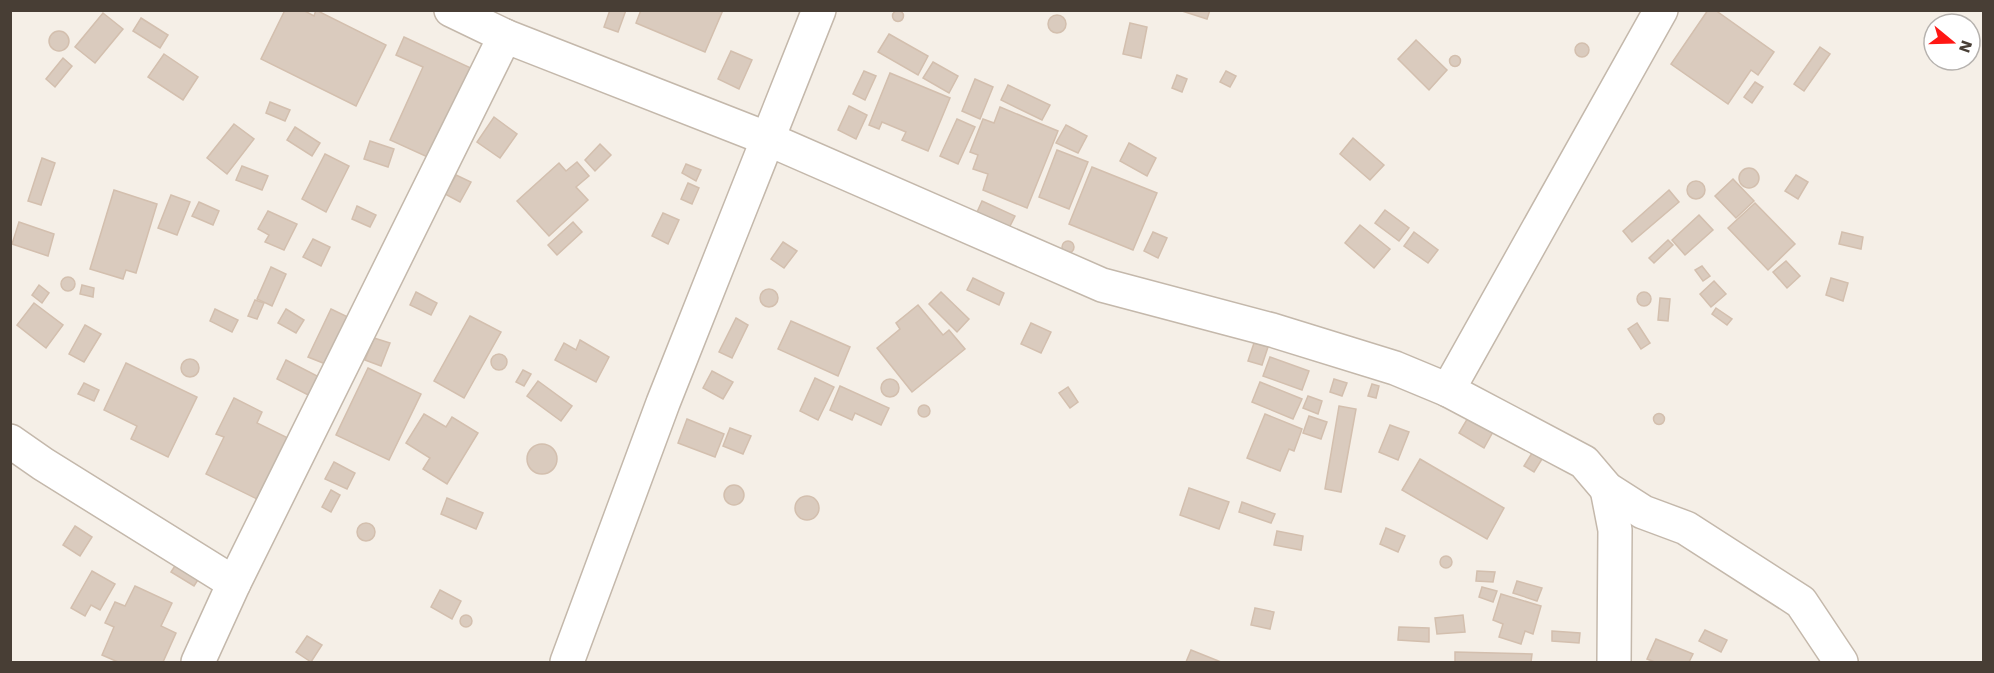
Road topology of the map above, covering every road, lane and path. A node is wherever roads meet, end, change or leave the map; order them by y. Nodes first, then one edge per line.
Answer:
1 (451, 10) edge
2 (819, 10) edge
3 (1661, 10) edge
4 (505, 36) junction
5 (768, 139) junction
6 (1448, 390) junction
7 (10, 441) edge
8 (1607, 489) junction
9 (234, 583) junction
10 (198, 663) edge
11 (567, 663) edge
12 (1614, 663) edge
13 (1841, 663) edge

1 - 4 street
2 - 5 street
3 - 6 street
4 - 5 street
4 - 9 street
5 - 6 street
5 - 11 street
6 - 8 street
7 - 9 street
8 - 12 street
8 - 13 street
9 - 10 street

